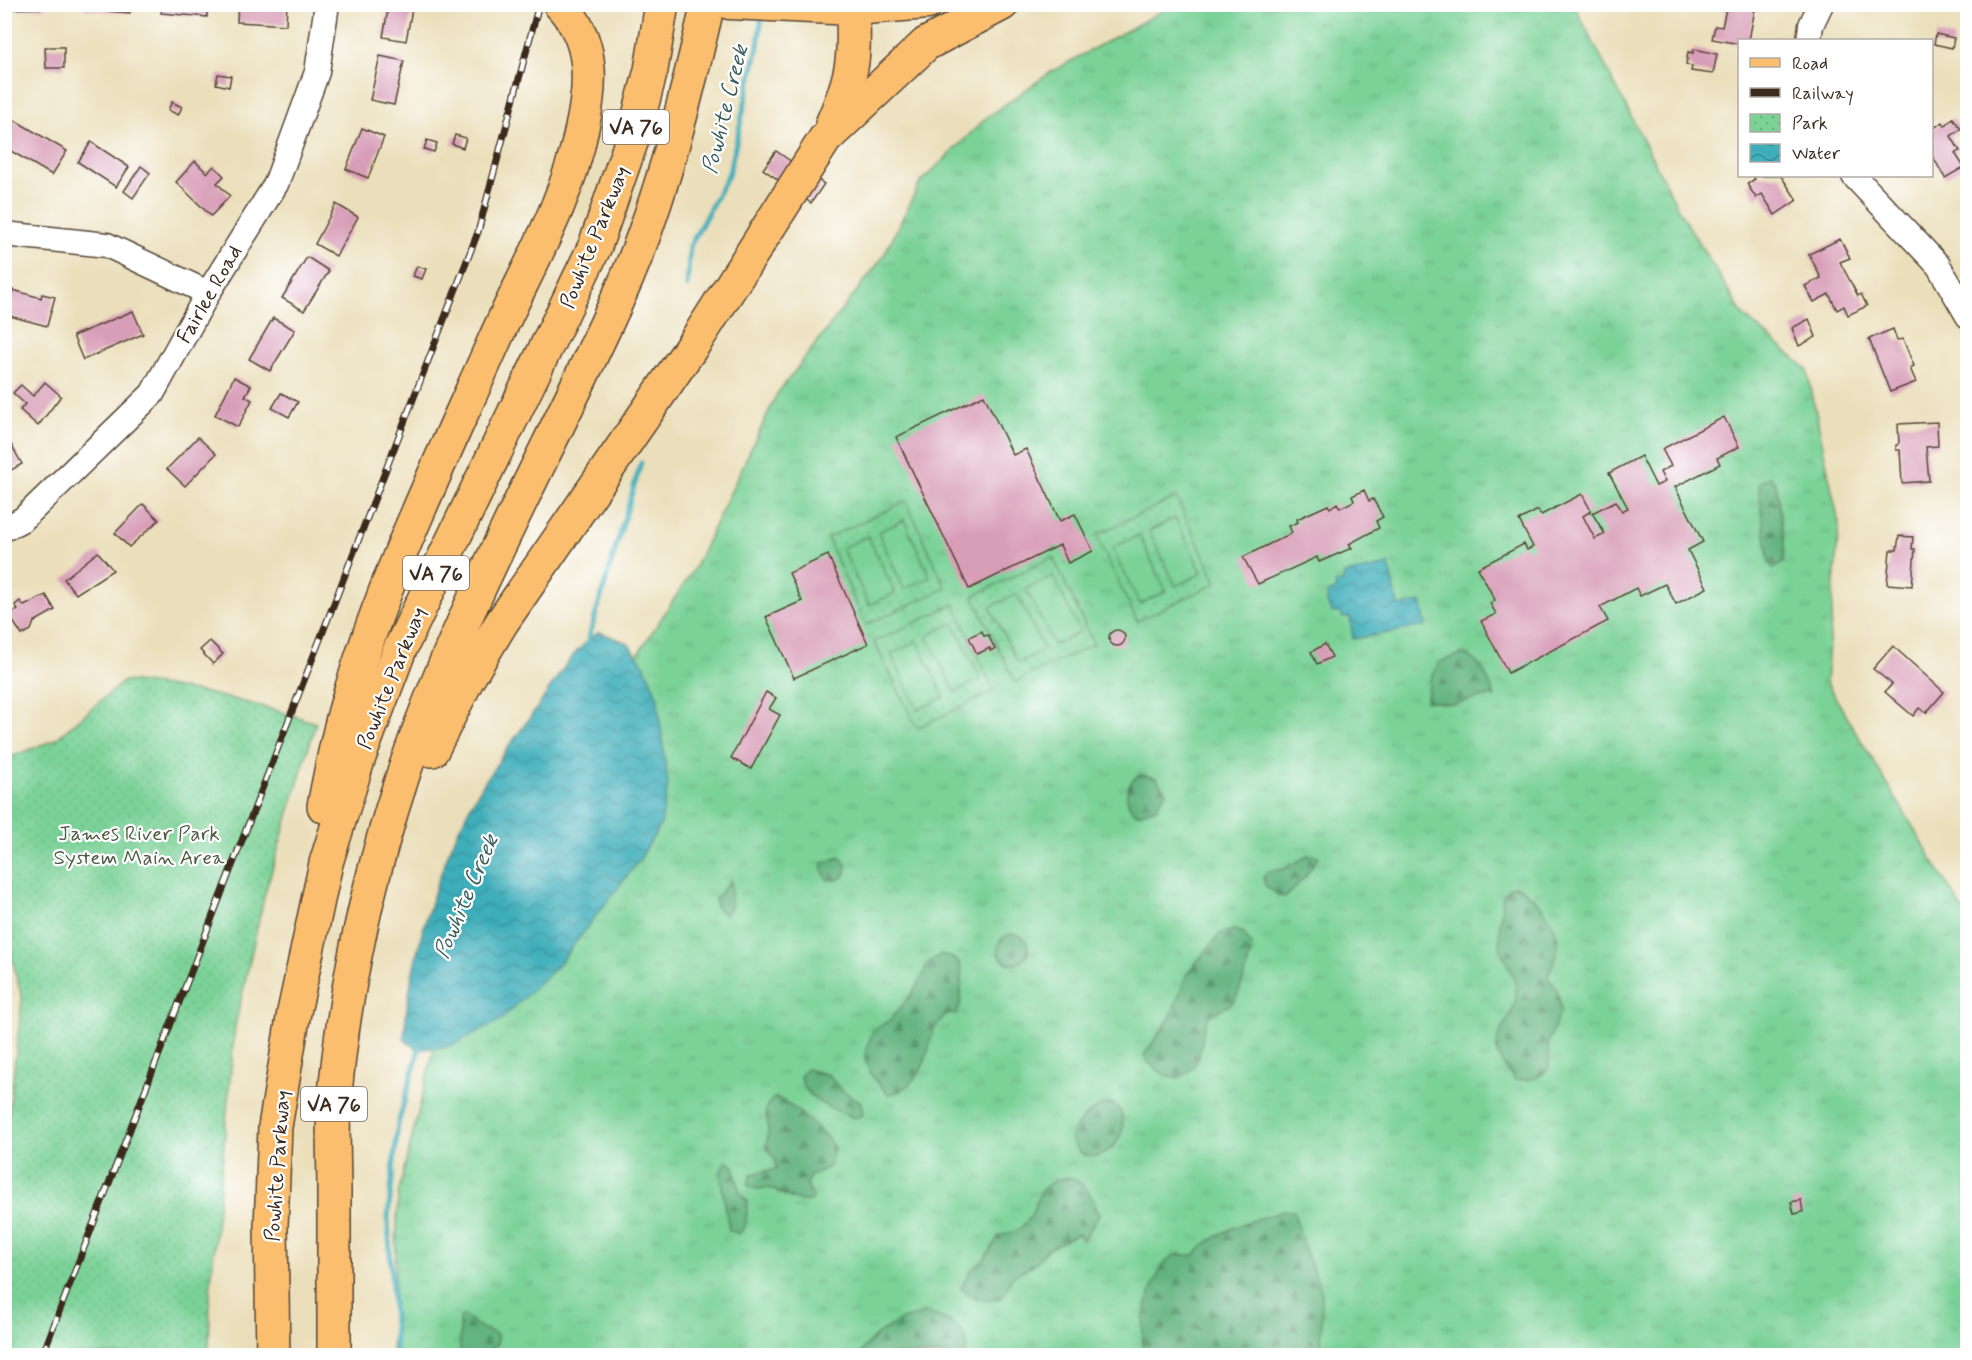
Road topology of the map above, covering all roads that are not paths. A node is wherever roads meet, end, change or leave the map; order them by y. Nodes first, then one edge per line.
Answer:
1 (327, 4) edge
2 (560, 4) edge
3 (640, 4) edge
4 (662, 4) edge
5 (708, 4) edge
6 (729, 4) edge
7 (928, 4) edge
8 (1002, 4) edge
9 (1821, 4) edge
10 (853, 8) edge
11 (1809, 39) edge
12 (825, 139) junction
13 (1855, 177) edge
14 (4, 234) edge
15 (595, 246) junction
16 (208, 293) junction
17 (1968, 316) edge
18 (4, 529) edge
19 (378, 858) junction
20 (314, 915) junction
21 (273, 1356) edge
22 (334, 1356) edge

1 - 16 street, Fairlee Road
2 - 20 highway
3 - 15 highway
4 - 15 highway, Powhite Parkway / VA 76
5 - 19 highway, Powhite Parkway / VA 76
6 - 10 main road
7 - 10 main road
8 - 12 highway
9 - 11 street
10 - 12 highway
12 - 19 highway
13 - 17 street
14 - 16 street
15 - 20 highway, Powhite Parkway / VA 76
16 - 18 street, Fairlee Road
19 - 22 highway, Powhite Parkway / VA 76
20 - 21 highway, Powhite Parkway / VA 76

